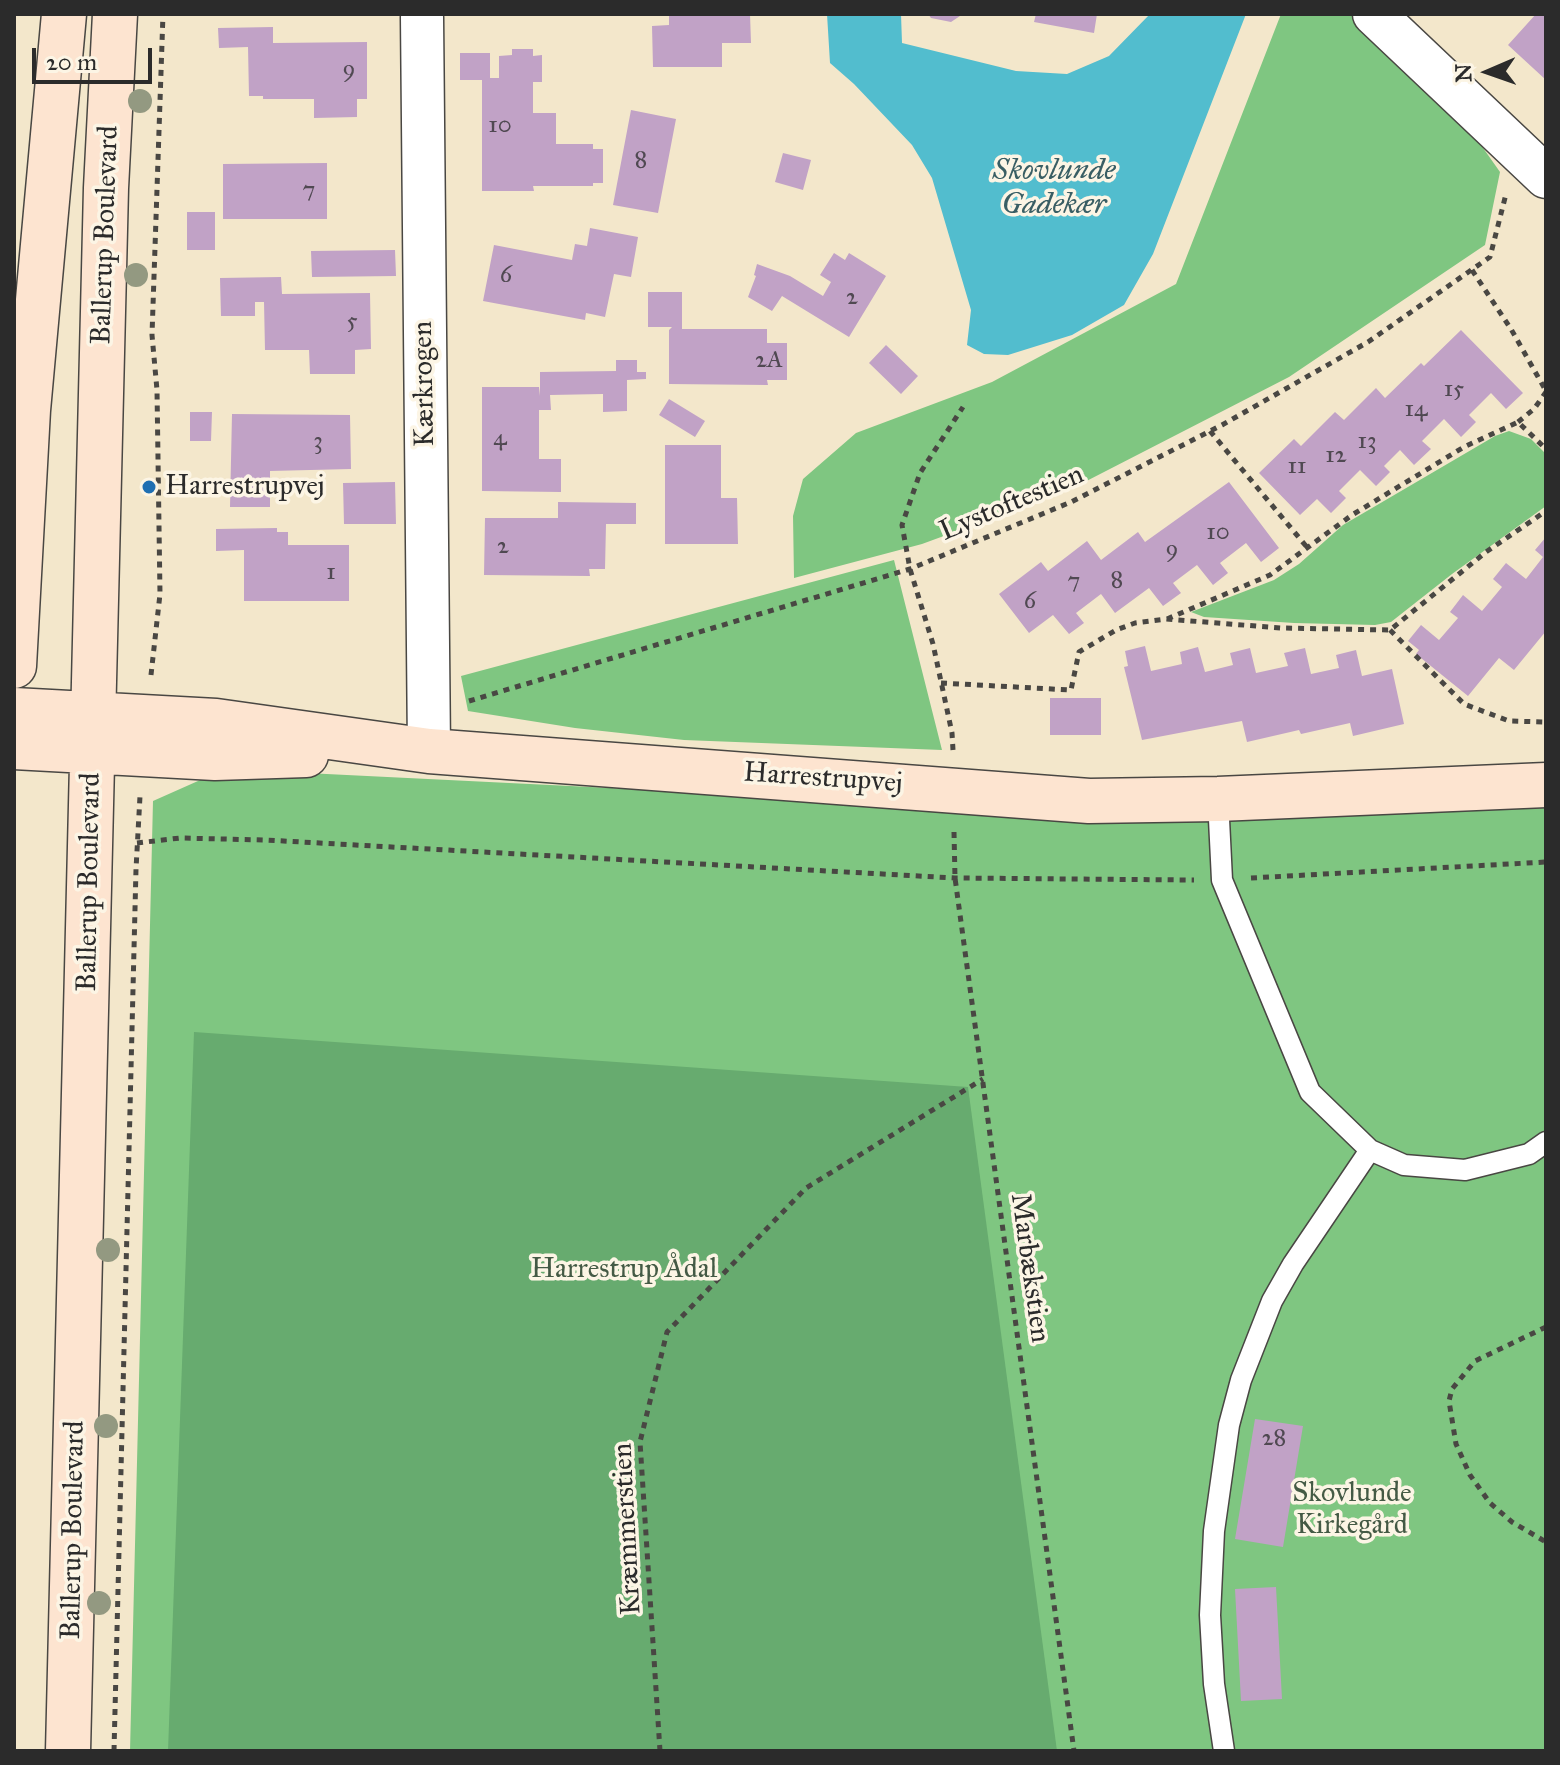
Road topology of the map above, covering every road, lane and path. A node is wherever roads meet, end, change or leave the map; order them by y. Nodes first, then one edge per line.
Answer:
1 (64, 14) edge
2 (115, 14) edge
3 (163, 14) edge
4 (1374, 14) edge
5 (422, 17) dead end
6 (1539, 170) edge
7 (1472, 270) junction
8 (1546, 392) edge
9 (963, 407) dead end
10 (1518, 422) junction
11 (1210, 431) junction
12 (1546, 449) edge
13 (1546, 511) edge
14 (1306, 546) junction
15 (910, 569) junction
16 (1166, 619) junction
17 (1390, 630) junction
18 (14, 666) edge
19 (941, 683) junction
20 (469, 701) dead end
21 (14, 710) edge
22 (146, 717) junction
23 (1546, 722) edge
24 (94, 733) junction
25 (14, 747) edge
26 (429, 751) junction
27 (1546, 785) edge
28 (955, 789) junction
29 (1218, 799) junction
30 (1546, 862) edge
31 (955, 878) junction
32 (1222, 880) junction
33 (983, 1078) junction
34 (1546, 1142) edge
35 (1370, 1150) junction
36 (1546, 1327) edge
37 (1546, 1542) edge
38 (68, 1751) edge
39 (114, 1751) edge
40 (660, 1751) edge
41 (1074, 1751) edge
42 (1224, 1751) edge

1 - 18 street, Ballerup Boulevard
2 - 24 street, Ballerup Boulevard
3 - 22 path
4 - 6 street
5 - 26 street, Kærkrogen
6 - 7 path, Lystoftestien
7 - 8 path
7 - 11 path, Lystoftestien
8 - 10 path
9 - 15 path, Marbækstien
10 - 12 path
10 - 14 path
11 - 14 path
11 - 15 path, Lystoftestien
13 - 17 path
14 - 16 path
15 - 19 path, Marbækstien
15 - 20 path, Lystoftestien
16 - 17 path
16 - 19 path
17 - 23 path
19 - 28 path, Marbækstien
21 - 24 street
22 - 24 street, Harrestrupvej
22 - 26 street, Harrestrupvej
24 - 25 street
24 - 26 street, Harrestrupvej
24 - 38 street, Ballerup Boulevard
26 - 28 street, Harrestrupvej
27 - 29 street, Harrestrupvej
28 - 29 street, Harrestrupvej
28 - 31 path, Marbækstien
29 - 32 lane
30 - 32 path
31 - 32 path
31 - 33 path, Marbækstien
31 - 39 path
32 - 35 lane
33 - 40 path, Kræmmerstien
33 - 41 path, Marbækstien
34 - 35 lane
35 - 42 lane
36 - 37 path

